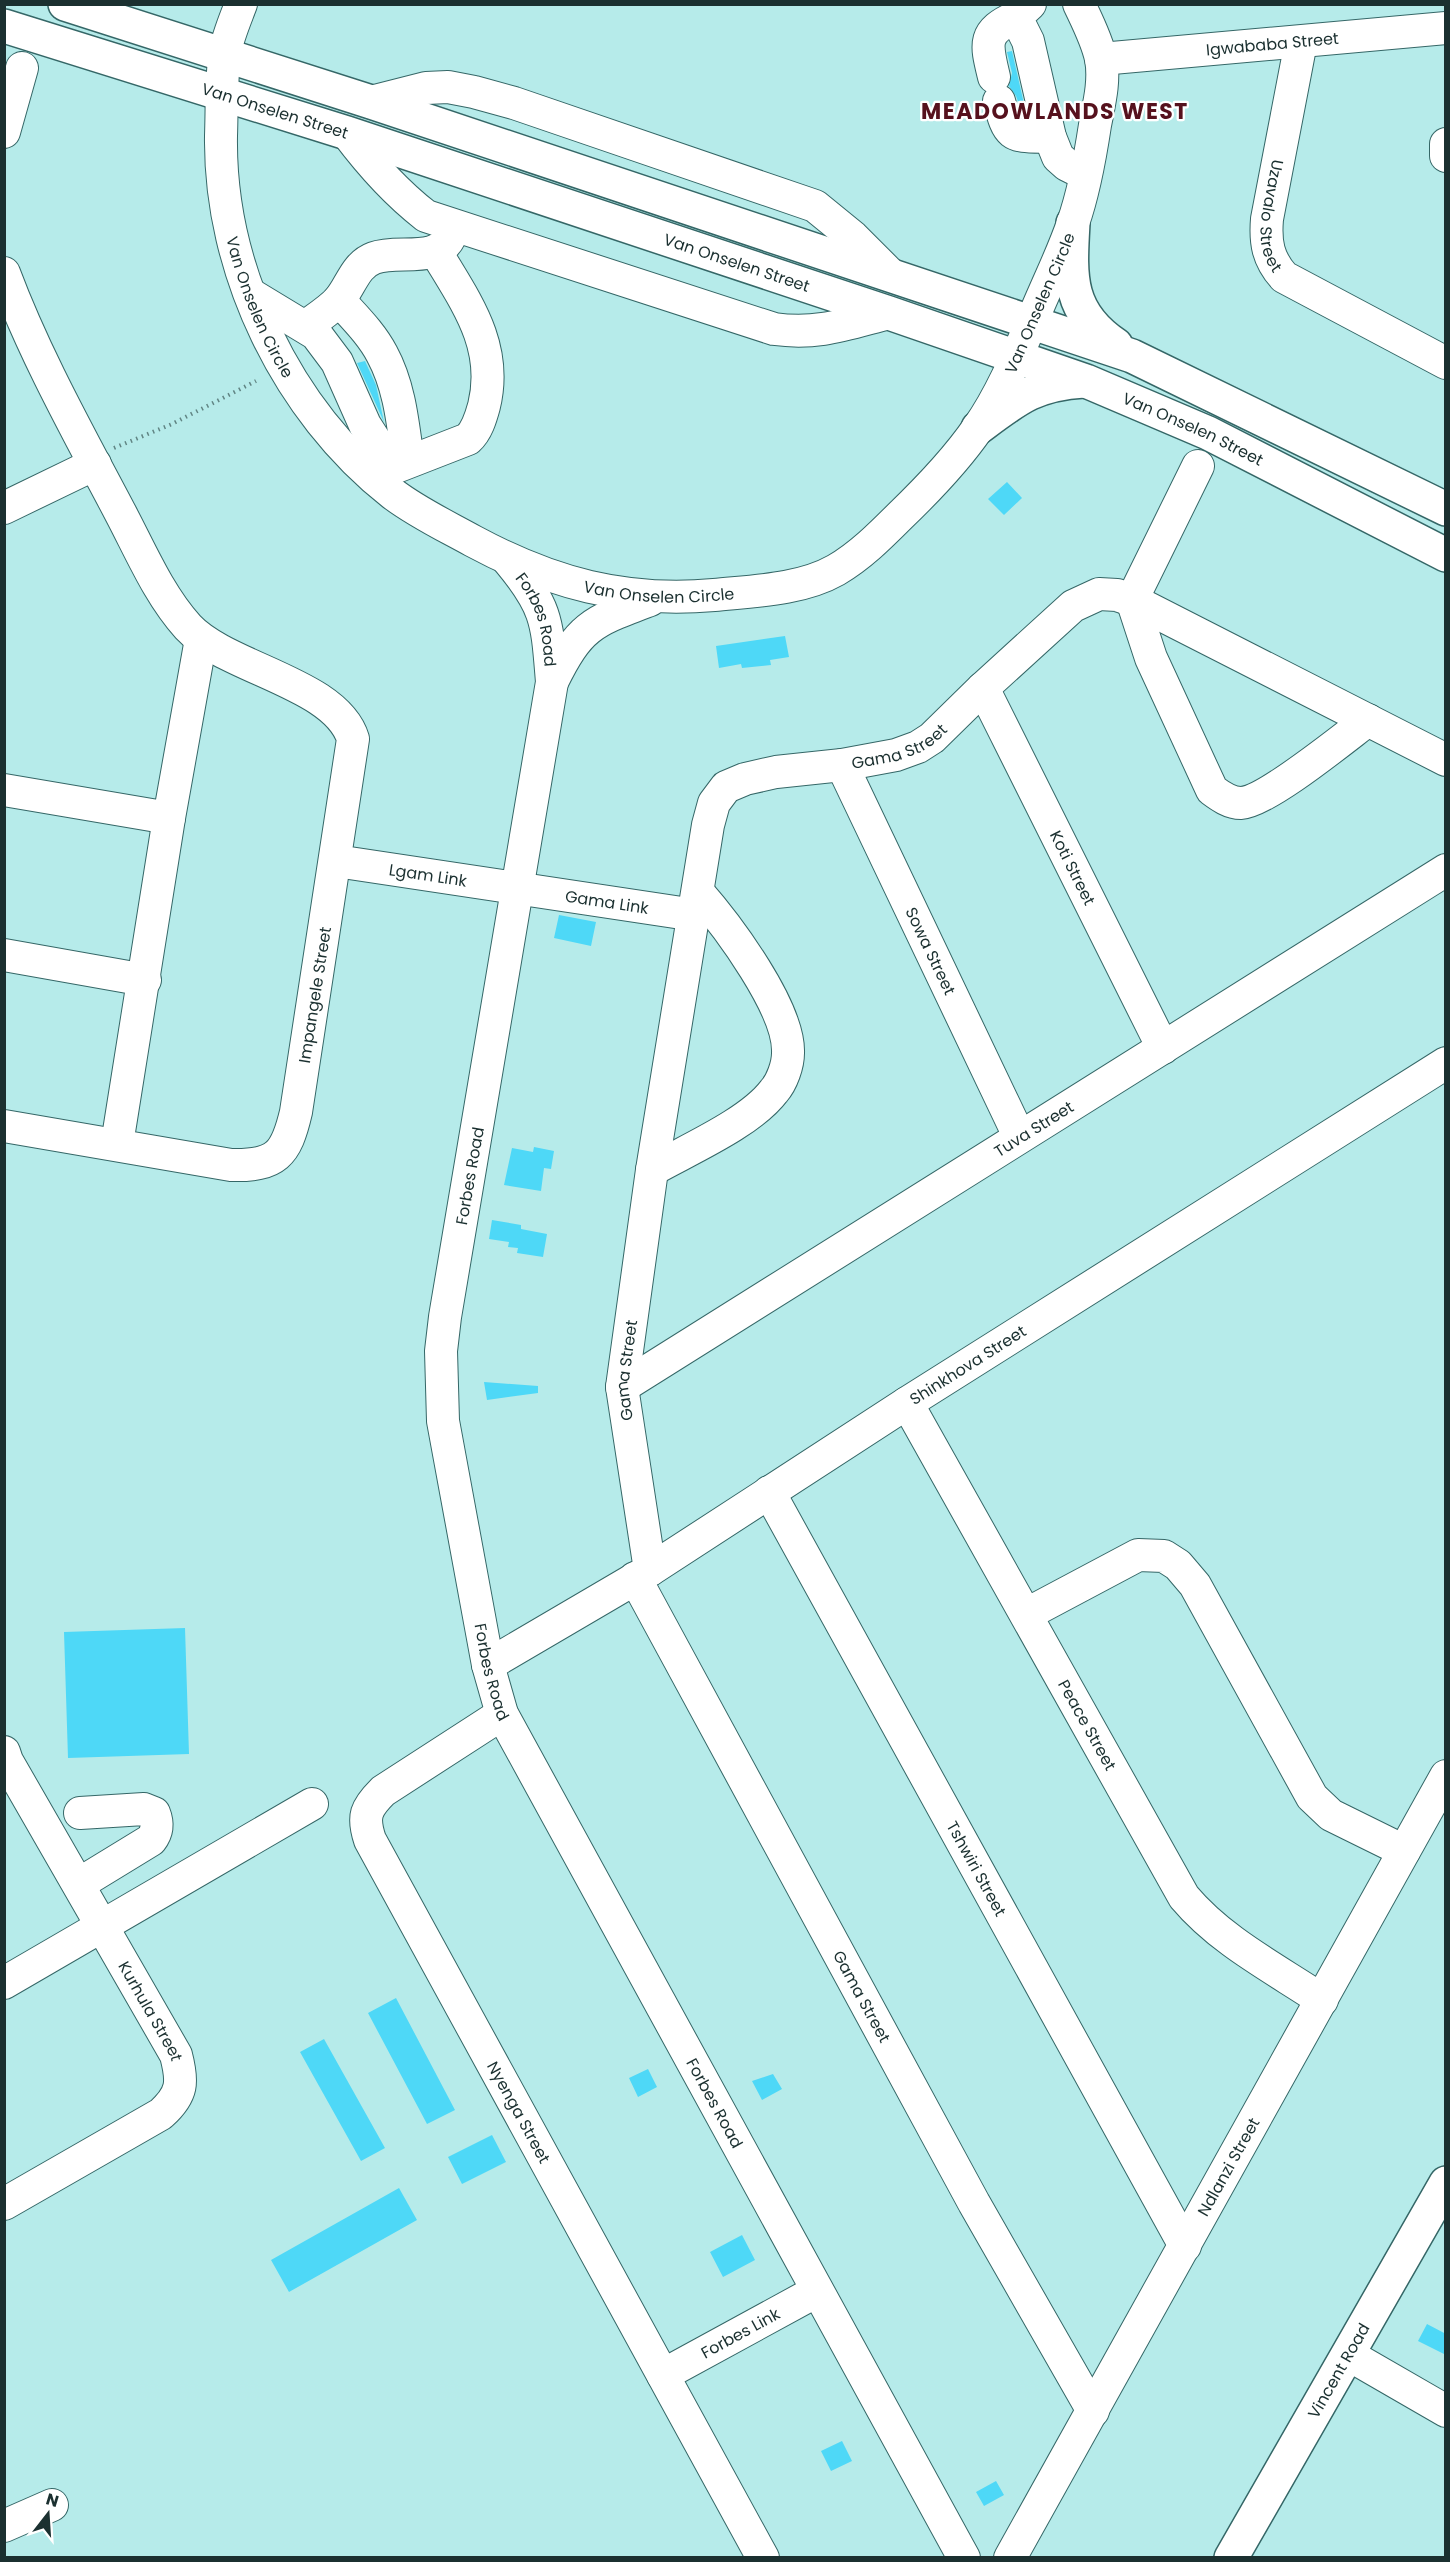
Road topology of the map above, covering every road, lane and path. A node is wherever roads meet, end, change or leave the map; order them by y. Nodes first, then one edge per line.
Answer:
1 (65, 4) edge
2 (241, 4) edge
3 (1079, 4) edge
4 (1023, 11) edge
5 (4, 26) edge
6 (1446, 28) edge
7 (1301, 42) junction
8 (225, 56) junction
9 (1101, 59) junction
10 (22, 68) dead end
11 (222, 96) junction
12 (371, 102) junction
13 (4, 132) edge
14 (347, 133) junction
15 (1050, 137) junction
16 (1446, 144) edge
17 (1446, 156) edge
18 (1085, 174) junction
19 (1073, 223) junction
20 (456, 225) junction
21 (436, 252) junction
22 (4, 273) edge
23 (891, 275) junction
24 (250, 294) junction
25 (339, 300) junction
26 (889, 313) junction
27 (12, 315) edge
28 (1031, 321) junction
29 (306, 326) junction
30 (1016, 355) junction
31 (1132, 356) junction
32 (1446, 363) edge
33 (256, 381) dead end
34 (1086, 381) junction
35 (978, 428) junction
36 (93, 460) junction
37 (1198, 466) dead end
38 (391, 468) junction
39 (4, 508) edge
40 (1446, 509) edge
41 (1446, 555) edge
42 (508, 560) junction
43 (659, 597) junction
44 (1132, 600) junction
45 (201, 639) junction
46 (552, 682) junction
47 (983, 688) junction
48 (1368, 720) junction
49 (1446, 760) edge
50 (842, 765) junction
51 (4, 790) edge
52 (169, 818) junction
53 (336, 861) junction
54 (1446, 870) edge
55 (519, 887) junction
56 (696, 903) junction
57 (4, 955) edge
58 (145, 980) junction
59 (1163, 1048) junction
60 (1446, 1063) edge
61 (4, 1126) edge
62 (1019, 1136) junction
63 (117, 1144) junction
64 (652, 1170) junction
65 (622, 1388) junction
66 (907, 1403) junction
67 (769, 1492) junction
68 (643, 1574) junction
69 (1027, 1614) junction
70 (488, 1665) junction
71 (502, 1714) junction
72 (5, 1759) edge
73 (1446, 1776) edge
74 (312, 1804) dead end
75 (80, 1813) dead end
76 (1404, 1851) junction
77 (79, 1884) junction
78 (103, 1925) junction
79 (4, 1983) edge
80 (1322, 2000) junction
81 (1446, 2183) edge
82 (1446, 2203) edge
83 (4, 2204) edge
84 (1185, 2246) junction
85 (818, 2291) junction
86 (1354, 2357) junction
87 (663, 2375) junction
88 (1093, 2411) junction
89 (1446, 2411) edge
90 (52, 2505) dead end
91 (4, 2526) edge
92 (763, 2558) edge
93 (964, 2558) edge
94 (1010, 2558) edge
95 (1232, 2558) edge
96 (1255, 2558) edge

1 - 8 main road
2 - 8 street, Van Onselen Circle
3 - 9 street, Van Onselen Circle
4 - 15 street
4 - 15 street
5 - 11 main road, Van Onselen Street
6 - 7 street, Igwababa Street
7 - 9 street, Igwababa Street
7 - 32 street, Uzavalo Street
8 - 11 street, Van Onselen Circle
8 - 12 main road
9 - 18 street, Van Onselen Circle
10 - 13 street
11 - 14 main road, Van Onselen Street
11 - 24 street, Van Onselen Circle
12 - 23 main road
12 - 23 street
14 - 20 street
14 - 26 main road, Van Onselen Street
15 - 18 street
16 - 17 street
18 - 19 street, Van Onselen Circle
19 - 28 street, Van Onselen Circle
19 - 31 main road
20 - 21 street
20 - 26 street
21 - 25 street
21 - 38 street
22 - 27 street, Impangele Street
23 - 28 main road
24 - 29 street
24 - 38 street, Van Onselen Circle
25 - 29 street
25 - 38 street
26 - 30 main road, Van Onselen Street
27 - 36 street, Impangele Street
28 - 30 street, Van Onselen Circle
28 - 31 main road
29 - 38 street
30 - 34 main road, Van Onselen Street
30 - 35 street, Van Onselen Circle
31 - 40 main road
33 - 36 path
34 - 35 main road
34 - 41 main road, Van Onselen Street
35 - 43 street, Van Onselen Circle
36 - 39 street
36 - 45 street, Impangele Street
37 - 44 street
38 - 42 street, Van Onselen Circle
42 - 43 street, Van Onselen Circle
42 - 46 street, Forbes Road
43 - 46 street, Forbes Road
44 - 47 street, Gama Street
44 - 48 street, Gama Street
44 - 48 street
45 - 52 street
45 - 53 street, Impangele Street
46 - 55 street, Forbes Road
47 - 50 street, Gama Street
47 - 59 street, Koti Street
48 - 49 street, Gama Street
50 - 56 street, Gama Street
50 - 62 street, Sowa Street
51 - 52 street
52 - 58 street
53 - 55 street, Lgam Link
53 - 63 street, Impangele Street
54 - 59 street, Tuva Street
55 - 56 street, Gama Link
55 - 70 street, Forbes Road
56 - 64 street, Gama Street
56 - 64 street
57 - 58 street
58 - 63 street
59 - 62 street, Tuva Street
60 - 66 street, Shinkhova Street
61 - 63 street, Impangele Street
62 - 65 street, Tuva Street
64 - 65 street, Gama Street
65 - 68 street, Gama Street
66 - 67 street, Shinkhova Street
66 - 69 street, Peace Street
67 - 68 street, Shinkhova Street
67 - 84 street, Tshwiri Street
68 - 70 street, Shinkhova Street
68 - 88 street, Gama Street
69 - 76 street
69 - 80 street, Peace Street
70 - 71 street, Forbes Road
71 - 85 street, Forbes Road
71 - 87 street, Nyenga Street
72 - 77 street, Kurhula Street
73 - 76 street, Ndlanzi Street
74 - 78 street
75 - 77 street
76 - 80 street, Ndlanzi Street
77 - 78 street, Kurhula Street
78 - 79 street
78 - 83 street, Kurhula Street
80 - 84 street, Ndlanzi Street
81 - 86 main road, Vincent Road
82 - 86 main road, Vincent Road
84 - 88 street, Ndlanzi Street
85 - 87 street, Forbes Link
85 - 93 street, Forbes Road
86 - 89 street
86 - 95 main road, Vincent Road
86 - 96 main road, Vincent Road
87 - 92 street, Nyenga Street
88 - 94 street, Ndlanzi Street
90 - 91 street

